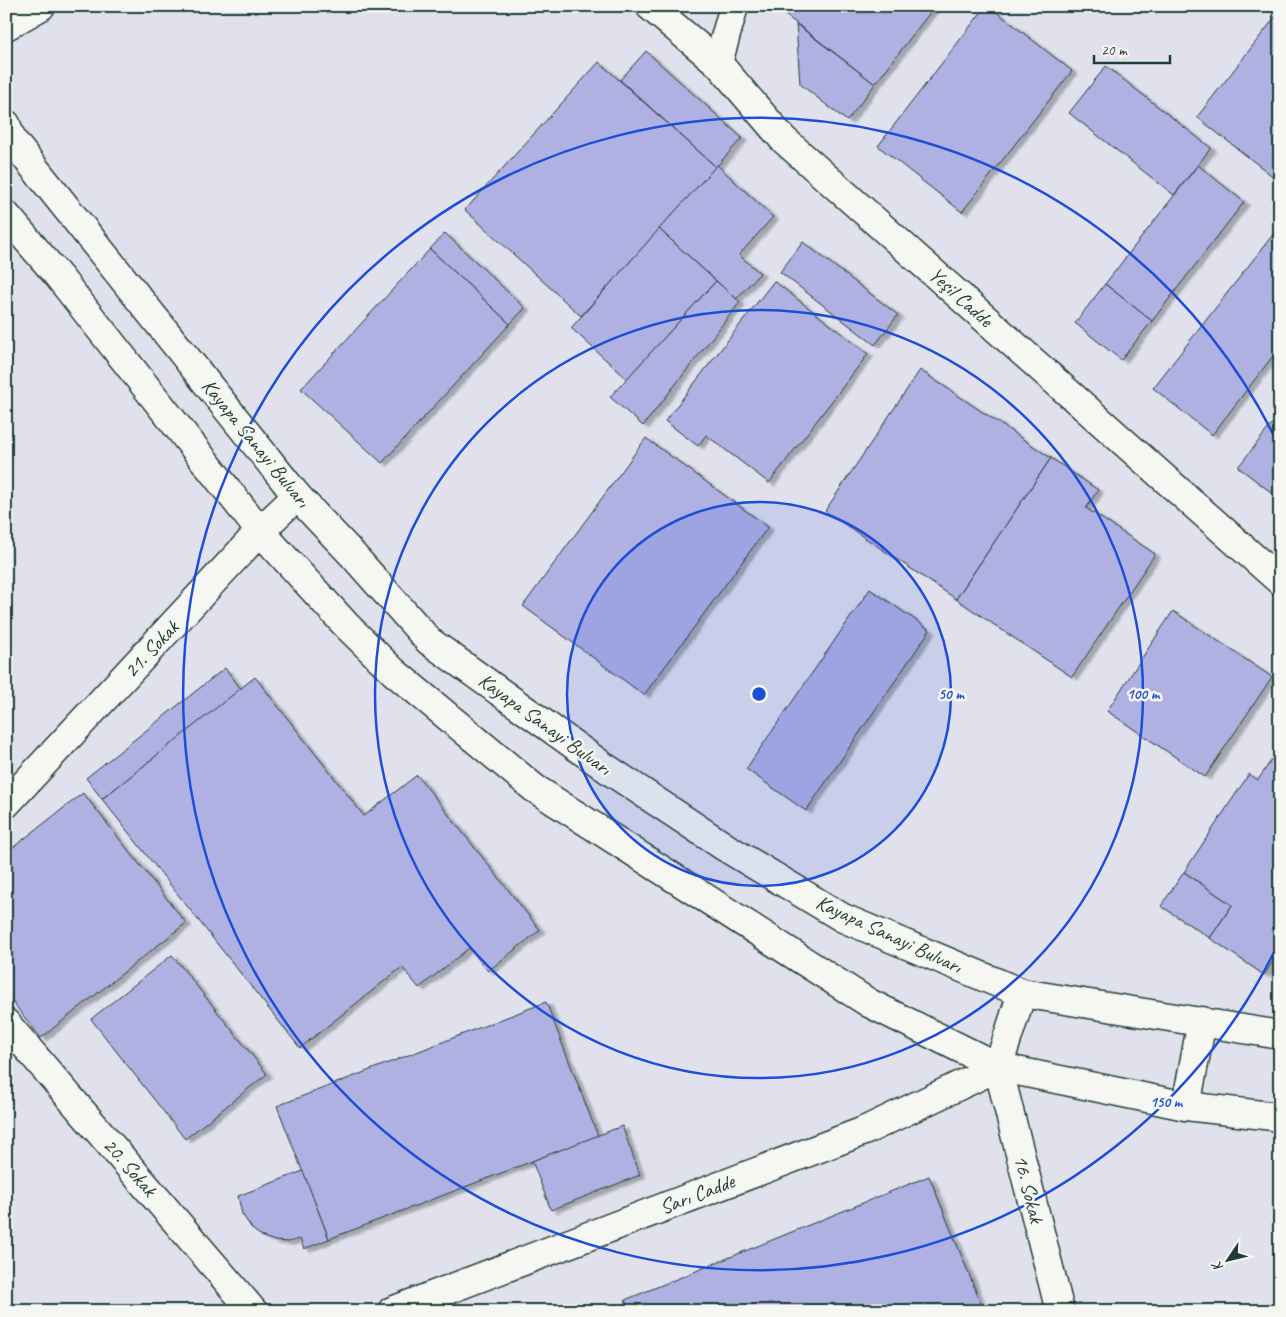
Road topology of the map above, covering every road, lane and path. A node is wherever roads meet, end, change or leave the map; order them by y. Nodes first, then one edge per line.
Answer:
1 (41, 6) edge
2 (650, 6) edge
3 (734, 6) edge
4 (6, 26) edge
5 (718, 63) junction
6 (6, 124) edge
7 (6, 215) edge
8 (297, 496) junction
9 (260, 531) junction
10 (1280, 581) edge
11 (6, 804) edge
12 (1022, 993) junction
13 (1202, 1021) junction
14 (6, 1022) edge
15 (1280, 1035) edge
16 (998, 1068) junction
17 (1186, 1106) junction
18 (1280, 1117) edge
19 (253, 1311) edge
20 (392, 1311) edge
21 (1060, 1311) edge

1 - 4 main road
2 - 5 main road, Yeşil Cadde
3 - 5 main road
5 - 10 main road, Yeşil Cadde
6 - 8 main road, Kayapa Sanayi Bulvarı
7 - 9 main road
8 - 9 main road, 21. Sokak
8 - 12 main road, Kayapa Sanayi Bulvarı
9 - 11 main road, 21. Sokak
9 - 16 main road
12 - 13 main road, Kayapa Sanayi Bulvarı
12 - 16 main road
13 - 15 main road, Kayapa Sanayi Bulvarı
13 - 17 main road
14 - 19 main road, 20. Sokak
16 - 17 main road
16 - 20 main road, Sarı Cadde
16 - 21 main road, 16. Sokak
17 - 18 main road

